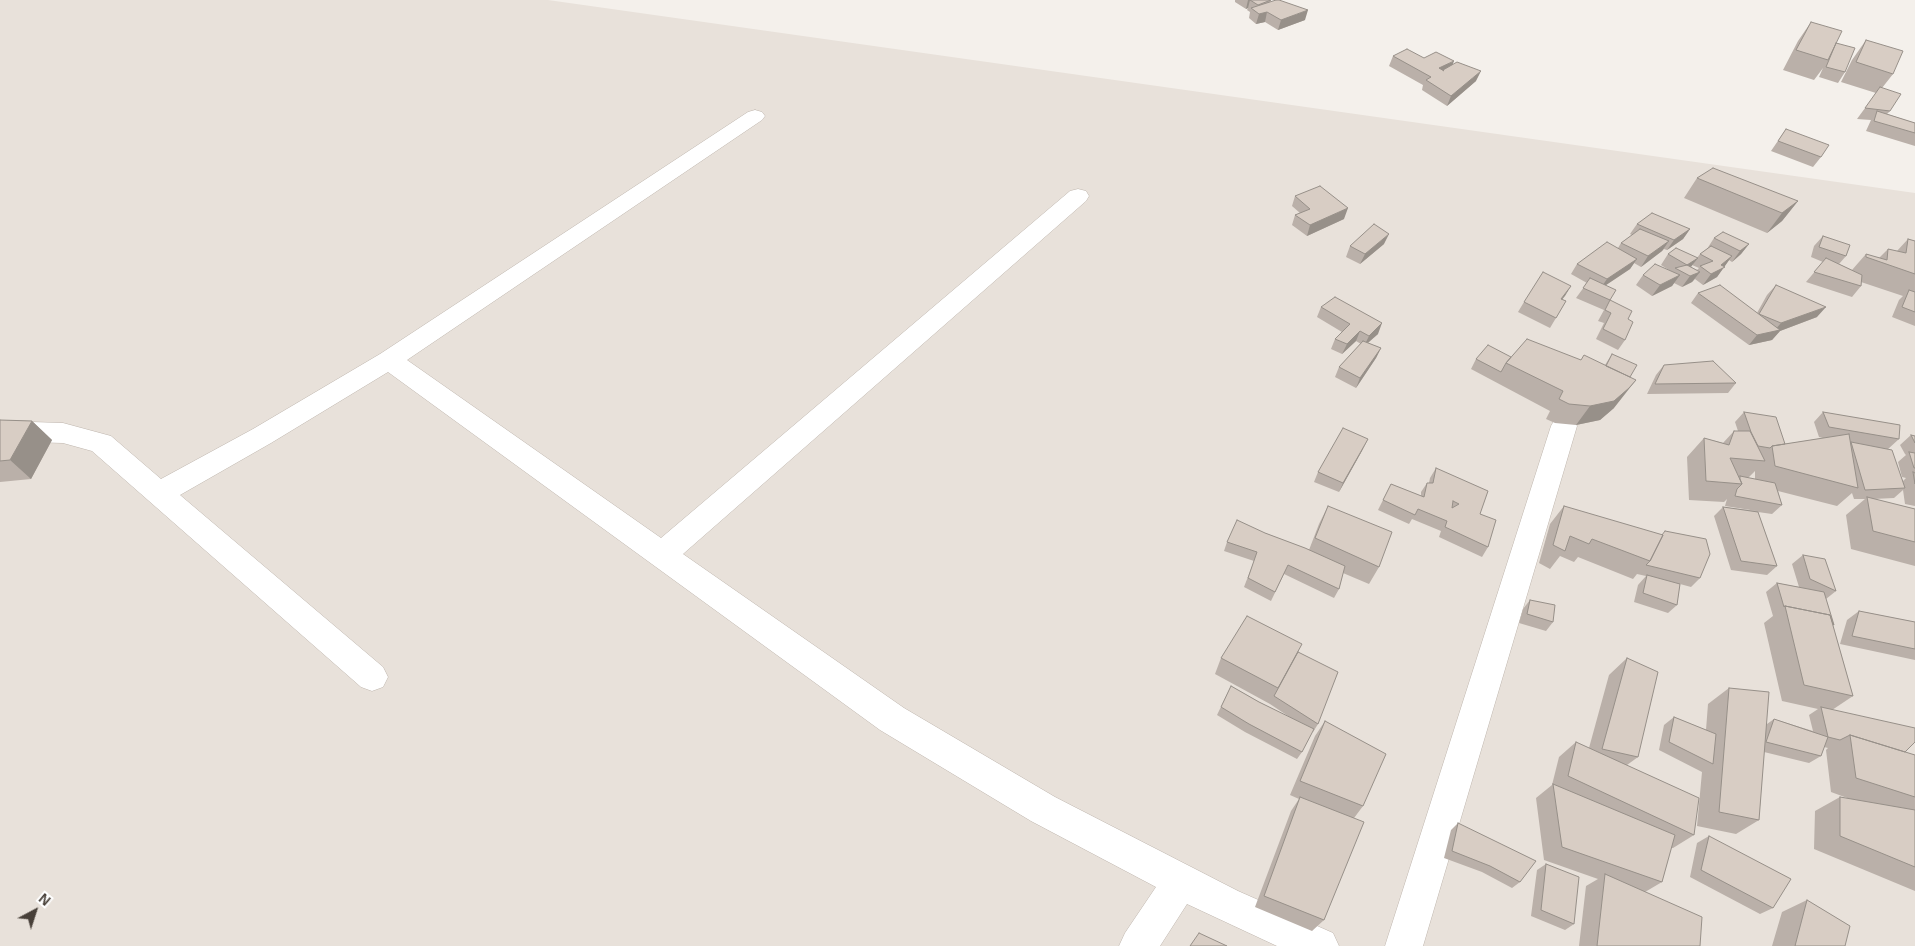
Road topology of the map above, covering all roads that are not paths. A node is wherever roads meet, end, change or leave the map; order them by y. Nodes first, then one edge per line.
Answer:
1 (755, 116) dead end
2 (1078, 196) dead end
3 (389, 360) junction
4 (1564, 426) dead end
5 (0, 431) edge
6 (159, 493) junction
7 (662, 555) junction
8 (372, 677) dead end
9 (1181, 881) junction
10 (1138, 946) edge
11 (1320, 946) edge
12 (1404, 946) edge

1 - 3 street
2 - 7 street
3 - 6 street
3 - 7 street
4 - 12 street
5 - 6 street
6 - 8 street
7 - 9 street
9 - 10 street
9 - 11 street

